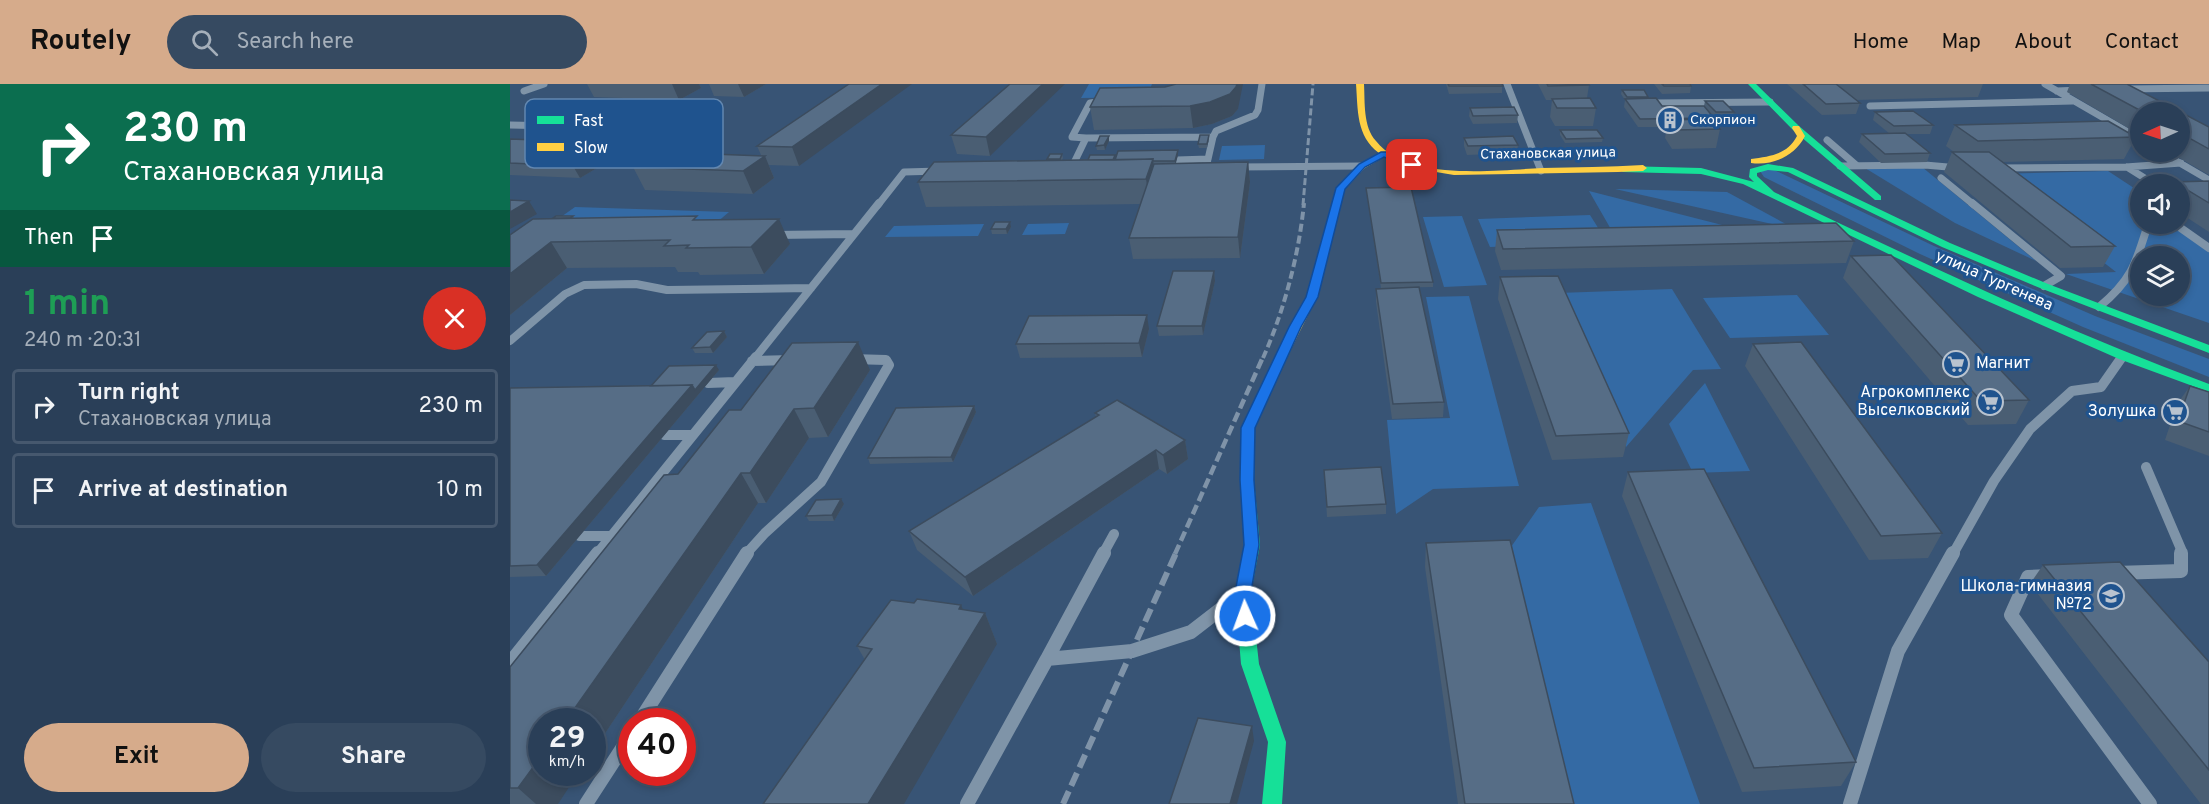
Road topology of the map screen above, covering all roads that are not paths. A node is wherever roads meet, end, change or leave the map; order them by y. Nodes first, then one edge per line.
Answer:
1 (544, 84) edge
2 (1262, 84) edge
3 (1360, 84) edge
4 (1508, 84) edge
5 (1752, 84) edge
6 (2045, 84) edge
7 (2209, 88) edge
8 (2092, 90) dead end
9 (2115, 90) edge
10 (524, 91) dead end
11 (2057, 91) junction
12 (1112, 101) edge
13 (2073, 101) junction
14 (1770, 102) junction
15 (1651, 103) edge
16 (1870, 106) dead end
17 (510, 125) edge
18 (525, 125) edge
19 (1796, 128) junction
20 (2130, 134) edge
21 (1213, 136) junction
22 (1086, 138) junction
23 (1827, 140) dead end
24 (1384, 153) junction
25 (1177, 160) edge
26 (1207, 163) junction
27 (2181, 163) joint
28 (1856, 165) junction
29 (1362, 166) junction
30 (1839, 166) junction
31 (1218, 167) edge
32 (1230, 167) edge
33 (2126, 167) junction
34 (1173, 168) edge
35 (1971, 168) edge
36 (1992, 168) edge
37 (1071, 169) junction
38 (1083, 169) edge
39 (1623, 169) junction
40 (1059, 170) edge
41 (952, 171) edge
42 (1541, 171) junction
43 (2138, 174) edge
44 (1941, 178) dead end
45 (2209, 180) edge
46 (1771, 192) junction
47 (854, 234) junction
48 (2145, 234) edge
49 (2189, 234) edge
50 (764, 235) edge
51 (1946, 245) junction
52 (2209, 248) edge
53 (2044, 286) junction
54 (811, 288) junction
55 (2099, 307) junction
56 (510, 340) edge
57 (2209, 349) edge
58 (2123, 356) junction
59 (844, 359) edge
60 (798, 360) edge
61 (752, 361) junction
62 (735, 382) junction
63 (708, 383) edge
64 (2209, 388) edge
65 (664, 435) edge
66 (693, 435) junction
67 (2146, 467) dead end
68 (1114, 534) dead end
69 (579, 536) dead end
70 (612, 536) junction
71 (2098, 574) edge
72 (2063, 575) edge
73 (1243, 592) junction
74 (1047, 659) junction
75 (510, 663) edge
76 (648, 708) edge
77 (618, 755) edge
78 (586, 804) edge
79 (967, 804) edge
80 (1272, 804) edge
81 (1850, 804) edge
82 (2150, 804) edge

1 - 10 lane
2 - 21 lane
3 - 24 main road, Стахановская улица
4 - 42 lane
5 - 14 main road, улица Тургенева
6 - 11 lane
7 - 9 lane
8 - 11 lane
11 - 13 lane
12 - 22 lane
13 - 16 lane
13 - 20 lane
14 - 15 lane
14 - 19 main road, улица Тургенева
17 - 18 lane
19 - 30 main road, улица Тургенева
19 - 39 main road, Стахановская улица
21 - 22 lane
21 - 26 lane
22 - 37 lane
23 - 28 lane
24 - 29 main road
24 - 42 main road, Стахановская улица
25 - 26 lane
26 - 31 lane
26 - 34 lane
27 - 33 lane
27 - 45 lane
28 - 30 lane
28 - 35 lane
29 - 32 lane
29 - 73 main road
30 - 51 main road, улица Тургенева
33 - 36 lane
33 - 43 lane
37 - 38 lane
37 - 40 lane
39 - 42 main road, Стахановская улица
39 - 46 main road, улица Тургенева
41 - 47 lane
44 - 53 lane
46 - 51 main road, улица Тургенева
46 - 58 main road, улица Тургенева
47 - 50 lane
47 - 54 lane
48 - 55 lane
49 - 52 lane
51 - 53 main road, улица Тургенева
53 - 55 main road, улица Тургенева
54 - 56 lane
54 - 61 lane
55 - 57 main road, улица Тургенева
58 - 64 main road, улица Тургенева
58 - 81 lane
59 - 76 lane
60 - 61 lane
61 - 62 lane
62 - 63 lane
62 - 66 lane
65 - 66 lane
66 - 70 lane
67 - 71 lane
68 - 74 lane
69 - 70 lane
70 - 75 lane
72 - 82 lane
73 - 74 lane
73 - 80 main road
74 - 79 lane
77 - 78 lane

